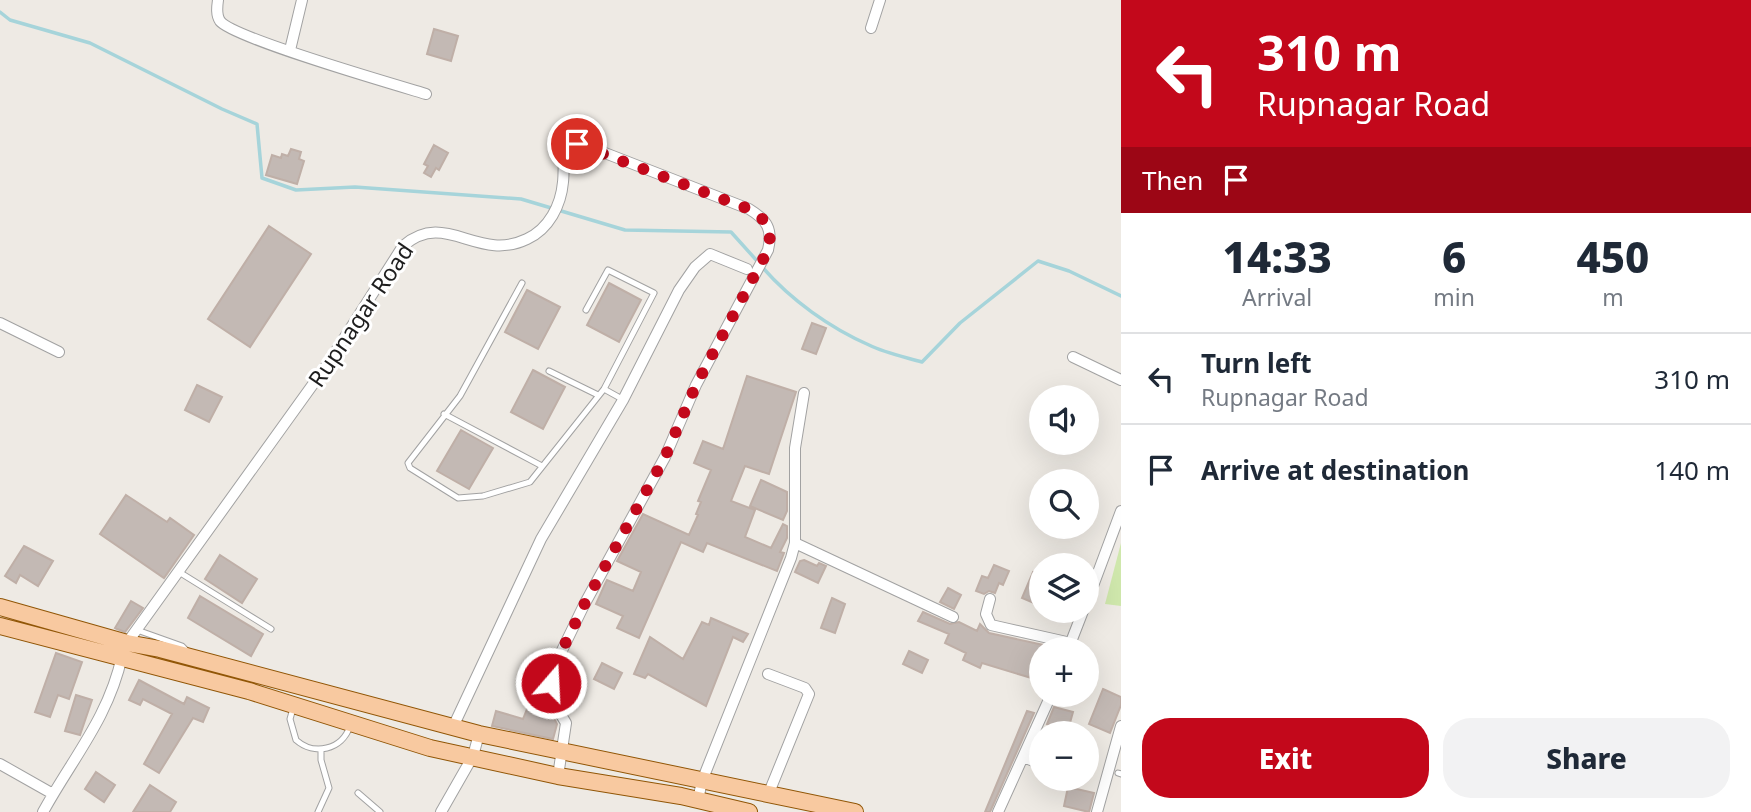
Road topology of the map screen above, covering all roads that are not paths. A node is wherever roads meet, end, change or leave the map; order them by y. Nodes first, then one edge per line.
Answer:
1 (218, 0) edge
2 (302, 0) edge
3 (880, 0) edge
4 (871, 28) dead end
5 (290, 50) junction
6 (426, 94) dead end
7 (752, 270) junction
8 (522, 283) dead end
9 (586, 310) dead end
10 (0, 323) edge
11 (59, 352) dead end
12 (1073, 357) dead end
13 (549, 372) dead end
14 (1121, 380) edge
15 (604, 389) junction
16 (804, 393) dead end
17 (598, 395) junction
18 (623, 400) junction
19 (444, 414) junction
20 (542, 466) junction
21 (1121, 511) edge
22 (795, 543) junction
23 (1099, 570) edge
24 (179, 572) junction
25 (990, 599) dead end
26 (0, 607) edge
27 (953, 617) dead end
28 (0, 626) edge
29 (271, 629) dead end
30 (1036, 637) edge
31 (128, 643) junction
32 (768, 674) dead end
33 (1046, 707) edge
34 (292, 712) dead end
35 (351, 723) junction
36 (1121, 726) edge
37 (453, 727) junction
38 (480, 734) junction
39 (321, 750) junction
40 (563, 751) junction
41 (473, 756) junction
42 (1023, 757) junction
43 (1029, 759) edge
44 (0, 764) edge
45 (558, 776) junction
46 (702, 781) junction
47 (358, 793) dead end
48 (53, 794) junction
49 (768, 794) junction
50 (698, 800) junction
51 (43, 812) edge
52 (318, 812) edge
53 (380, 812) edge
54 (441, 812) edge
55 (749, 812) edge
56 (855, 812) edge
57 (998, 812) edge
58 (1097, 812) edge

1 - 5 street
2 - 5 street
3 - 4 street
5 - 6 street
7 - 18 street
7 - 24 street, Rupnagar Road
7 - 40 street, Rupnagar Road
8 - 19 lane
9 - 15 lane
10 - 11 street
12 - 14 street
13 - 17 lane
15 - 17 lane
15 - 18 lane
16 - 22 street
17 - 20 lane
18 - 37 street
19 - 20 lane
19 - 20 lane
21 - 23 street
22 - 27 street
22 - 46 street
24 - 29 lane
24 - 31 street, Rupnagar Road
25 - 30 street
26 - 31 main road
28 - 31 main road
31 - 35 main road
31 - 37 main road
31 - 48 street
32 - 49 street
33 - 42 street
34 - 39 lane
35 - 39 lane
35 - 41 main road
36 - 58 street
37 - 38 main road
38 - 40 main road
38 - 41 street
39 - 52 lane
40 - 45 street, Rupnagar Road
40 - 46 main road
41 - 45 main road
41 - 54 street
42 - 43 street
42 - 57 street
44 - 48 street
45 - 50 main road
46 - 49 main road
46 - 50 street
47 - 53 lane
48 - 51 street
49 - 56 main road
50 - 55 main road

